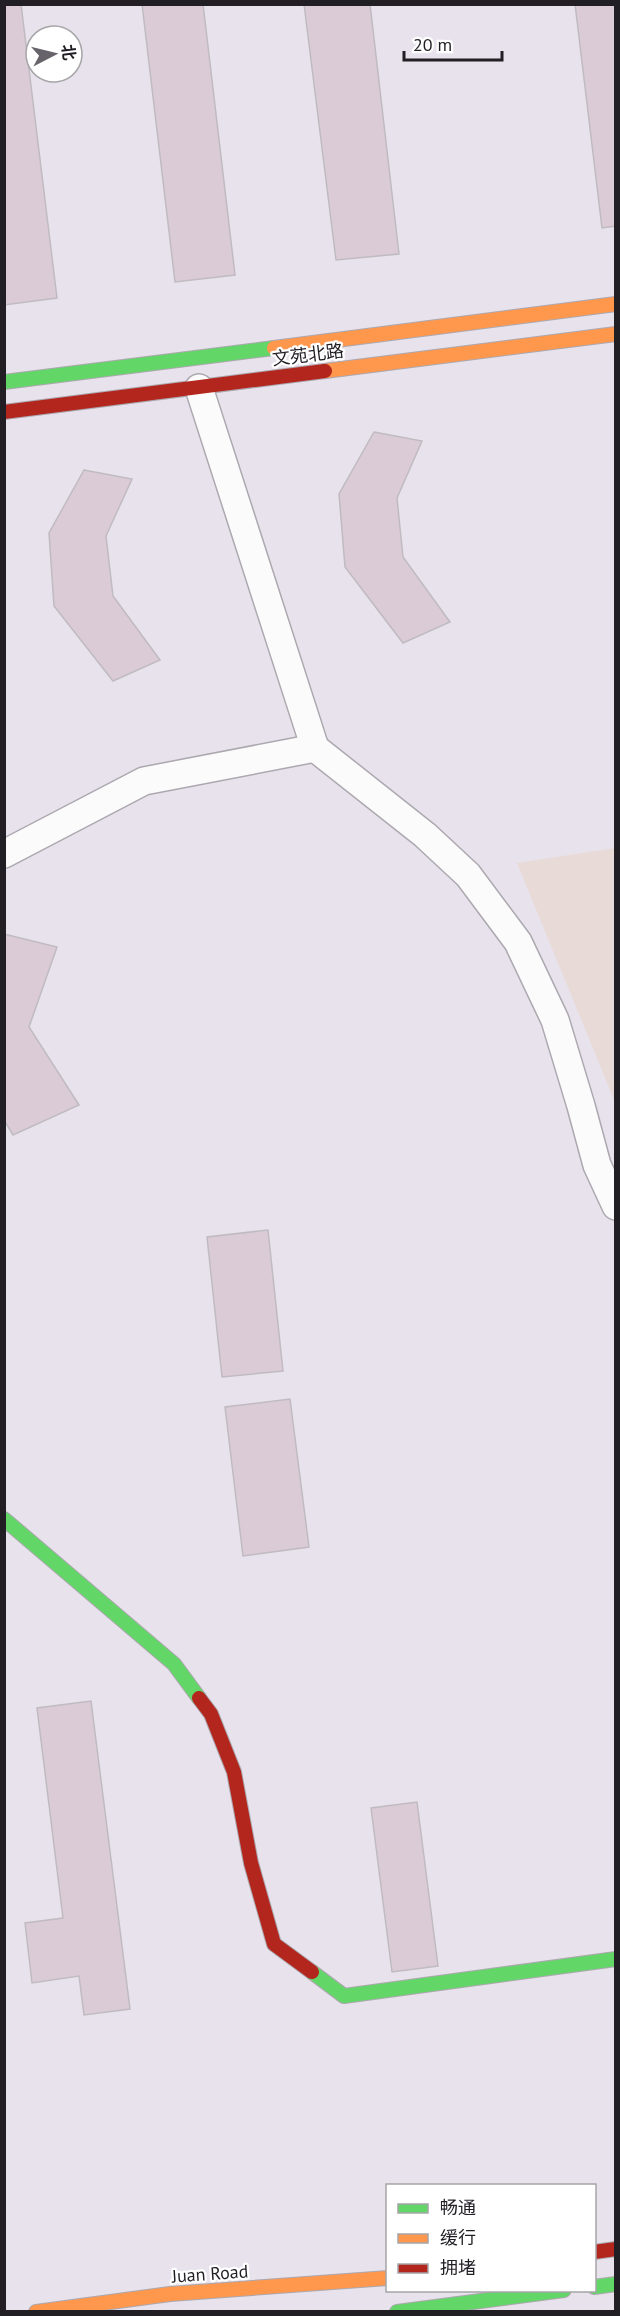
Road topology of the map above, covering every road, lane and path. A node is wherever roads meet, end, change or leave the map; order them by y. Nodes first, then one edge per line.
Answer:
1 (615, 304) edge
2 (615, 334) edge
3 (4, 382) edge
4 (199, 388) junction
5 (4, 412) edge
6 (315, 748) junction
7 (4, 854) edge
8 (615, 1206) edge
9 (4, 1519) edge
10 (615, 1959) edge
11 (615, 2250) edge
12 (596, 2252) edge
13 (386, 2278) edge
14 (615, 2284) edge
15 (596, 2287) edge
16 (549, 2292) edge
17 (36, 2312) edge
18 (397, 2312) edge

1 - 3 street, 文苑北路
2 - 4 street, 文苑北路
4 - 5 street, 文苑北路
4 - 6 street
6 - 7 street
6 - 8 street
9 - 10 street
11 - 12 street
13 - 17 street, Juan Road
14 - 15 street
16 - 18 street

